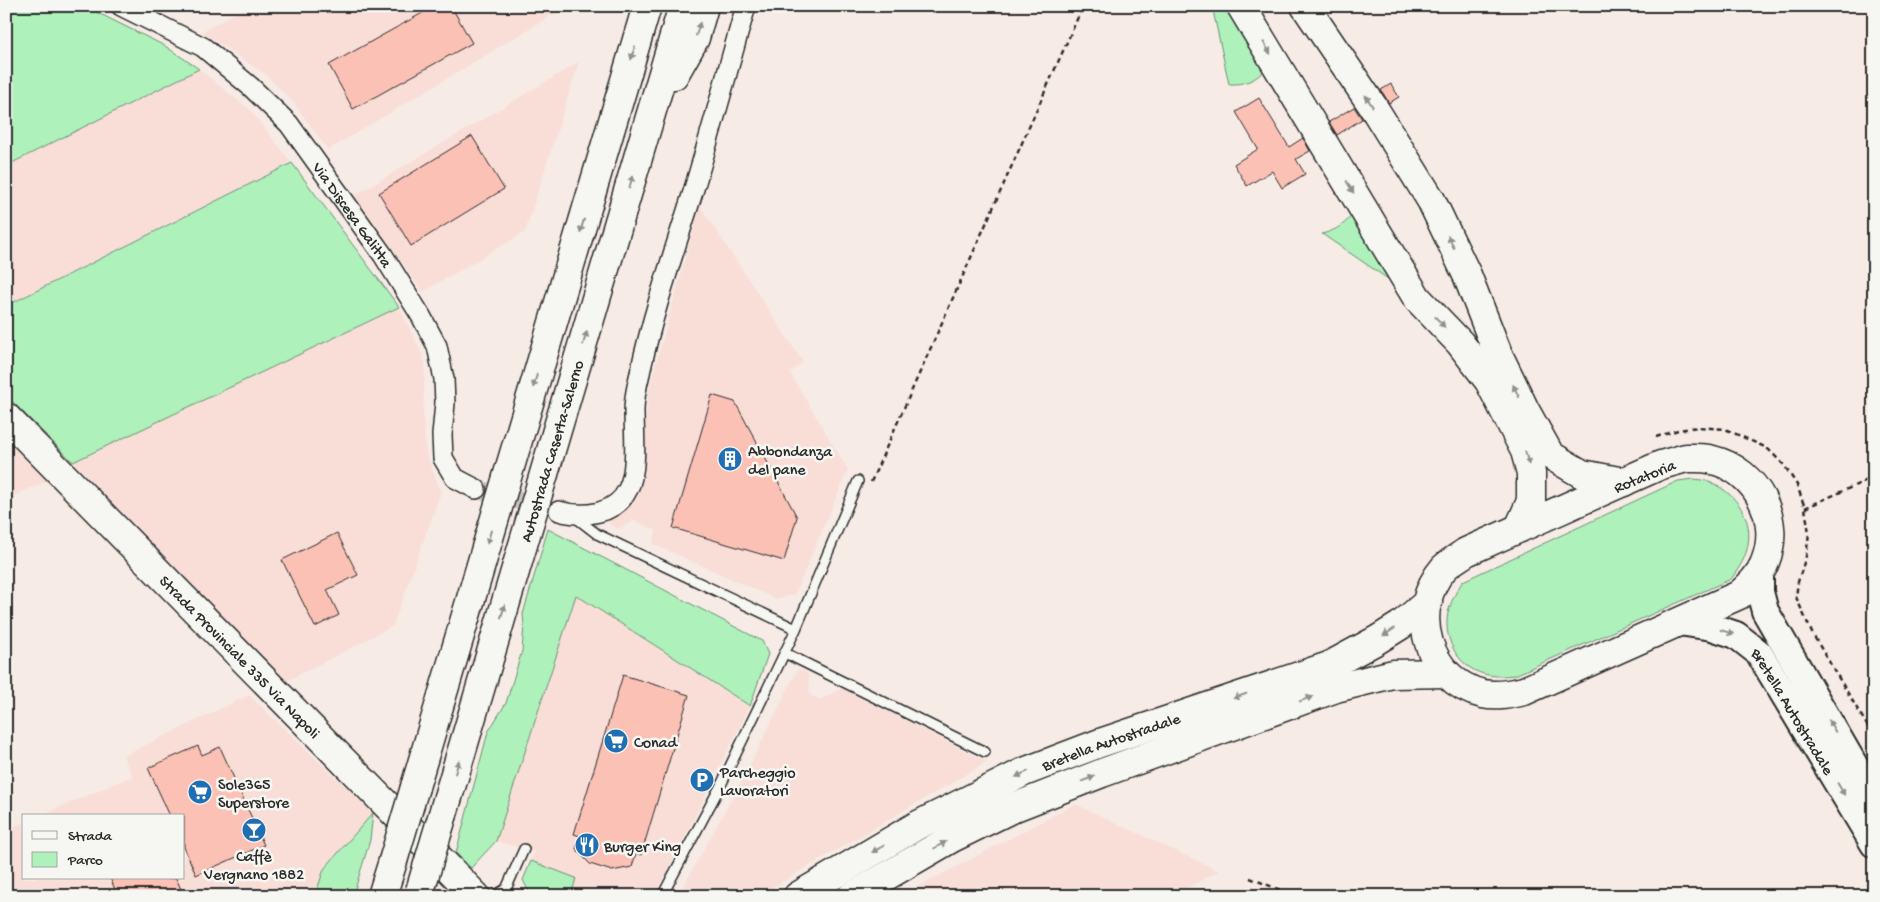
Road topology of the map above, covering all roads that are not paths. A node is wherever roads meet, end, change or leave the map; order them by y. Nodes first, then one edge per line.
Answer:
1 (120, 6) edge
2 (647, 6) edge
3 (683, 6) edge
4 (704, 6) edge
5 (746, 6) edge
6 (1241, 6) edge
7 (1305, 6) edge
8 (650, 118) junction
9 (6, 417) edge
10 (858, 481) road end
11 (1624, 482) junction
12 (476, 489) tunnel mouth
13 (566, 513) joint
14 (1519, 528) junction
15 (1760, 572) junction
16 (1428, 602) junction
17 (1679, 622) junction
18 (796, 629) junction
19 (785, 653) junction
20 (1446, 673) junction
21 (985, 752) dead end
22 (1874, 799) edge
23 (1874, 844) edge
24 (524, 849) dead end
25 (508, 892) edge
26 (419, 893) edge
27 (382, 896) edge
28 (476, 896) edge
29 (494, 896) edge
30 (662, 896) edge
31 (798, 896) edge
32 (852, 896) edge

1 - 12 street, Via Discesa Galitta
2 -> 27 main road, Autostrada Caserta-Salerno, bridge
3 - 8 main road, Autostrada Caserta-Salerno
8 -> 4 main road
5 - 13 street
6 -> 14 main road
11 -> 7 main road
26 -> 8 main road, Autostrada Caserta-Salerno, bridge
9 - 28 main road, Strada Provinciale 335 Via Napoli
10 - 18 lane
11 - 14 main road, Rotatoria
11 - 15 main road, Rotatoria
13 - 18 lane
14 - 16 main road, Rotatoria
15 - 17 main road, Rotatoria
22 -> 15 main road, Bretella Autostradale
16 - 20 main road, Rotatoria
16 -> 31 main road, Bretella Autostradale
17 - 20 main road, Rotatoria
17 -> 23 main road, Bretella Autostradale
18 - 19 lane
19 - 21 lane
19 - 30 lane
32 -> 20 main road, Bretella Autostradale
24 - 25 lane
25 - 29 lane

